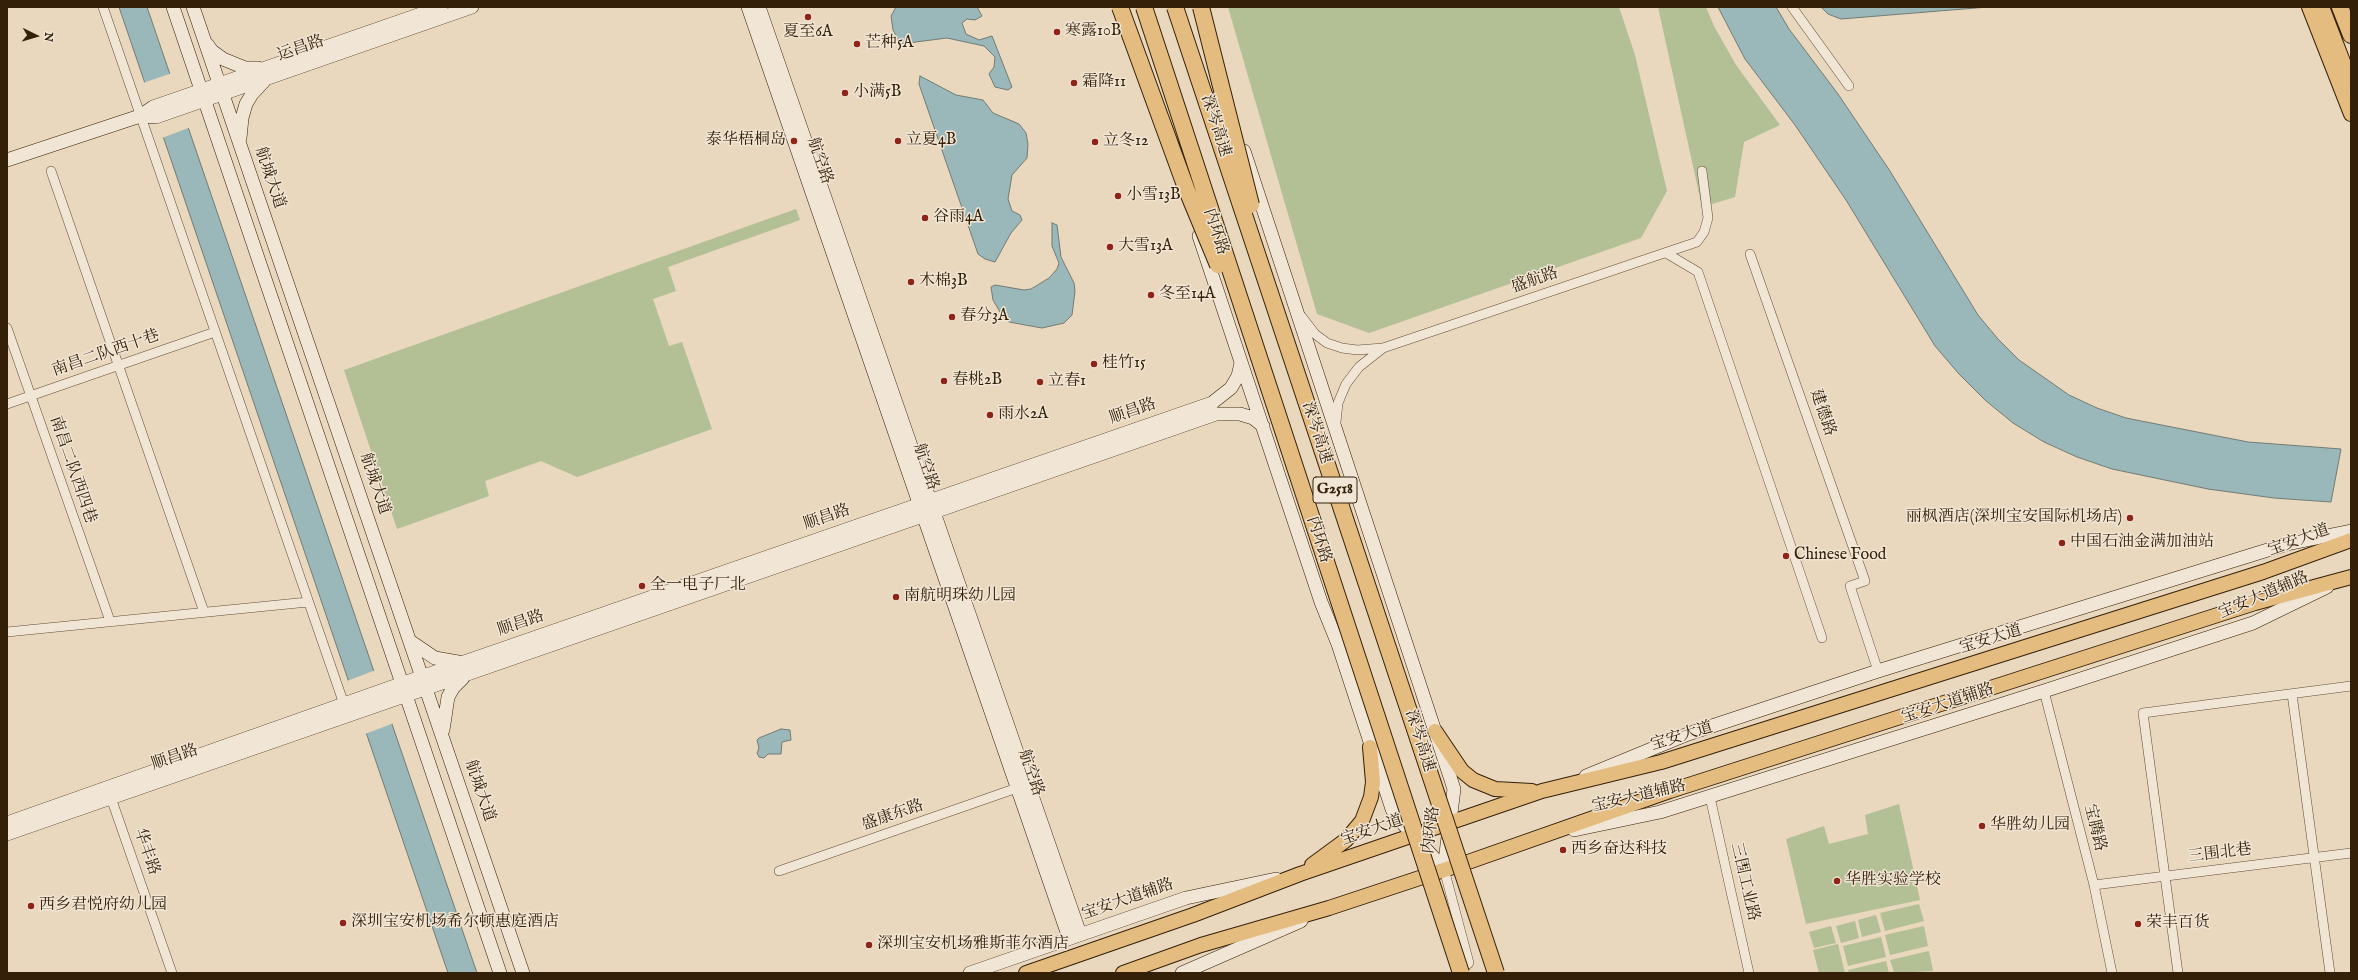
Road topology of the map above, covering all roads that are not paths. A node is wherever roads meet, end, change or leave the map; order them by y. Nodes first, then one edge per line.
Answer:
1 (102, 7) edge
2 (173, 7) edge
3 (193, 7) edge
4 (440, 7) edge
5 (472, 7) edge
6 (748, 7) edge
7 (759, 7) edge
8 (1122, 7) edge
9 (1144, 7) edge
10 (1175, 7) edge
11 (1196, 7) edge
12 (1201, 7) edge
13 (1792, 7) edge
14 (2309, 7) edge
15 (2321, 7) edge
16 (2340, 7) edge
17 (2351, 35) edge
18 (204, 39) junction
19 (268, 73) junction
20 (2349, 81) edge
21 (1849, 86) dead end
22 (221, 89) junction
23 (203, 95) junction
24 (2351, 114) edge
25 (140, 116) junction
26 (240, 144) junction
27 (7, 160) edge
28 (51, 171) dead end
29 (1702, 171) dead end
30 (1666, 252) junction
31 (1750, 254) dead end
32 (1296, 307) junction
33 (7, 328) edge
34 (215, 332) junction
35 (1285, 340) junction
36 (1383, 348) junction
37 (1241, 363) junction
38 (118, 366) junction
39 (1262, 370) junction
40 (30, 396) junction
41 (7, 404) edge
42 (1263, 426) junction
43 (1338, 433) junction
44 (927, 508) junction
45 (2351, 531) edge
46 (2351, 540) edge
47 (2349, 578) edge
48 (308, 602) junction
49 (204, 612) junction
50 (110, 621) junction
51 (7, 632) edge
52 (1822, 638) dead end
53 (410, 641) junction
54 (464, 662) junction
55 (1878, 671) junction
56 (422, 676) junction
57 (466, 676) junction
58 (403, 683) junction
59 (2351, 686) edge
60 (426, 690) junction
61 (2044, 691) junction
62 (2292, 694) junction
63 (408, 696) junction
64 (346, 703) junction
65 (351, 716) junction
66 (1435, 731) junction
67 (443, 738) junction
68 (1370, 747) junction
69 (1568, 784) junction
70 (1017, 788) junction
71 (1542, 792) junction
72 (110, 793) junction
73 (1710, 797) junction
74 (7, 822) edge
75 (1450, 822) junction
76 (7, 834) edge
77 (1551, 834) junction
78 (1414, 835) junction
79 (2351, 853) edge
80 (2313, 858) junction
81 (1444, 869) junction
82 (779, 871) dead end
83 (1300, 874) junction
84 (2165, 876) junction
85 (2094, 885) junction
86 (1329, 908) junction
87 (1075, 936) junction
88 (172, 973) edge
89 (500, 973) edge
90 (523, 973) edge
91 (970, 973) edge
92 (1026, 973) edge
93 (1123, 973) edge
94 (1182, 973) edge
95 (1460, 973) edge
96 (1496, 973) edge
97 (1749, 973) edge
98 (2112, 973) edge
99 (2178, 973) edge
100 (2330, 973) edge

1 - 25 street
2 - 23 main road
3 - 18 main road, 航城大道
4 - 19 main road, 运昌路
5 - 19 main road, 运昌路
6 - 44 main road, 航空路
7 - 44 main road, 航空路
8 - 37 main road, 内环路
8 - 39 highway, bridge
9 - 39 highway, 深岑高速 / G2518, bridge
10 - 35 highway, 深岑高速 / G2518, bridge
11 - 32 main road, 内环路
12 - 35 highway, bridge
13 - 21 street
14 - 24 main road
15 - 20 highway
16 - 17 highway
18 - 19 main road
18 - 22 main road, 航城大道
19 - 22 main road, 运昌路
19 - 26 main road
22 - 23 main road, 运昌路
22 - 26 main road, 航城大道
23 - 25 main road, 运昌路
23 - 58 main road
25 - 27 main road, 运昌路
25 - 34 street
26 - 53 main road, 航城大道
28 - 38 street
29 - 30 street, 盛航路
30 - 36 street, 盛航路
30 - 52 street
31 - 55 street, 建德路
32 - 36 street
32 - 43 main road, 内环路
33 - 40 street, 南昌二队西四巷
34 - 38 street, 南昌二队西十巷
34 - 48 street
35 - 96 highway, 深岑高速 / G2518, bridge
36 - 43 street
37 - 42 main road, 内环路
37 - 44 main road, 顺昌路
38 - 40 street, 南昌二队西十巷
38 - 49 street
39 - 95 highway, 深岑高速 / G2518, bridge
40 - 41 street, 南昌二队西十巷
40 - 50 street, 南昌二队西四巷
42 - 44 main road, 顺昌路
42 - 68 main road, 内环路
43 - 66 main road, 内环路
44 - 54 main road, 顺昌路
44 - 57 main road, 顺昌路
44 - 70 main road, 航空路
44 - 87 main road, 航空路
45 - 55 main road, 宝安大道辅路
46 - 69 main road, 宝安大道
47 - 61 main road, 宝安大道辅路
47 - 77 main road
48 - 49 street
48 - 64 street
49 - 50 street
50 - 51 street
53 - 54 main road
53 - 56 main road, 航城大道
54 - 56 main road, 顺昌路
55 - 69 main road, 宝安大道辅路
56 - 58 main road, 顺昌路
56 - 60 main road, 航城大道
57 - 60 main road, 顺昌路
57 - 67 main road
58 - 63 main road
58 - 64 main road, 顺昌路
59 - 62 street
60 - 63 main road, 顺昌路
60 - 67 main road, 航城大道
61 - 73 main road, 宝安大道辅路
61 - 85 street, 宝腾路
62 - 80 street
62 - 84 street
63 - 65 main road, 顺昌路
63 - 89 main road
64 - 65 street
64 - 72 main road, 顺昌路
65 - 72 main road, 顺昌路
66 - 71 main road
66 - 75 main road, 内环路
67 - 90 main road, 航城大道
68 - 78 main road, 内环路
68 - 83 main road
69 - 71 main road, 宝安大道
70 - 82 street, 盛康东路
70 - 87 main road, 航空路
71 - 75 main road, 宝安大道
72 - 74 main road, 顺昌路
72 - 76 main road, 顺昌路
72 - 88 street, 华丰路
73 - 77 main road, 宝安大道辅路
73 - 97 street, 三围工业路
75 - 78 main road, 宝安大道
75 - 81 main road, 内环路
77 - 81 main road
78 - 81 main road, 内环路
78 - 83 main road, 宝安大道
79 - 80 street, 三围北巷
80 - 84 street, 三围北巷
80 - 100 street
81 - 86 main road
81 - 95 street
83 - 87 main road, 宝安大道辅路
83 - 92 main road, 宝安大道
84 - 85 street, 三围北巷
84 - 99 street
85 - 98 street, 宝腾路
86 - 93 main road
86 - 94 main road
87 - 91 main road, 宝安大道辅路

